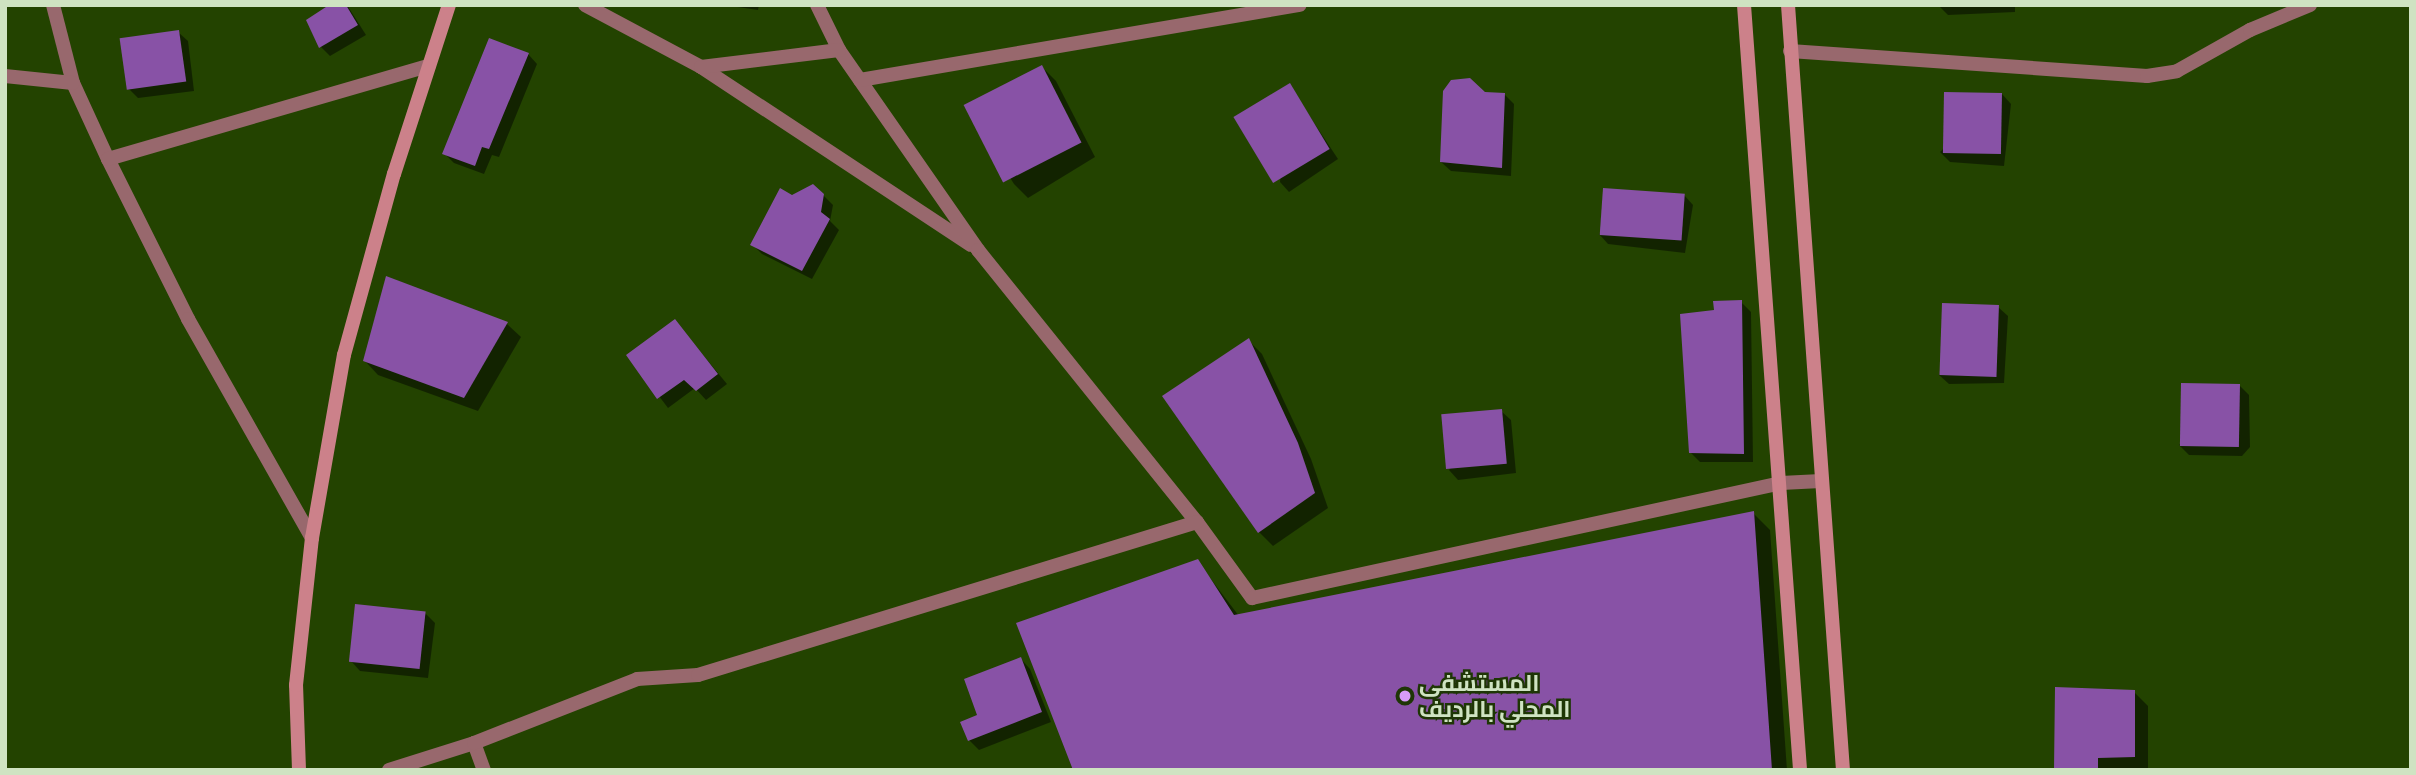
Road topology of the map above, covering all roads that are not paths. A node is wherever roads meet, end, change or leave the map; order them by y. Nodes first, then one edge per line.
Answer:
1 (53, 5) edge
2 (449, 5) edge
3 (585, 5) edge
4 (817, 5) edge
5 (1300, 5) edge
6 (1744, 5) edge
7 (1788, 5) edge
8 (2310, 5) edge
9 (839, 50) junction
10 (1790, 51) junction
11 (429, 66) junction
12 (701, 67) junction
13 (5, 76) edge
14 (860, 80) junction
15 (73, 83) junction
16 (108, 159) junction
17 (978, 250) junction
18 (1821, 481) junction
19 (1781, 483) junction
20 (1197, 522) junction
21 (312, 538) junction
22 (474, 743) junction
23 (299, 770) edge
24 (389, 770) edge
25 (484, 770) edge
26 (1800, 770) edge
27 (1843, 770) edge

1 - 15 street
2 - 11 main road
3 - 12 street
4 - 9 street
5 - 14 street
6 - 19 main road
7 - 10 main road
8 - 10 street
9 - 12 street
9 - 14 street
10 - 18 main road
11 - 16 street
11 - 21 main road
12 - 17 street
13 - 15 street
14 - 17 street
15 - 16 street
16 - 21 street
17 - 20 street
18 - 19 street
18 - 27 main road
19 - 20 street
19 - 26 main road
20 - 22 street
21 - 23 main road
22 - 24 street
22 - 25 street

